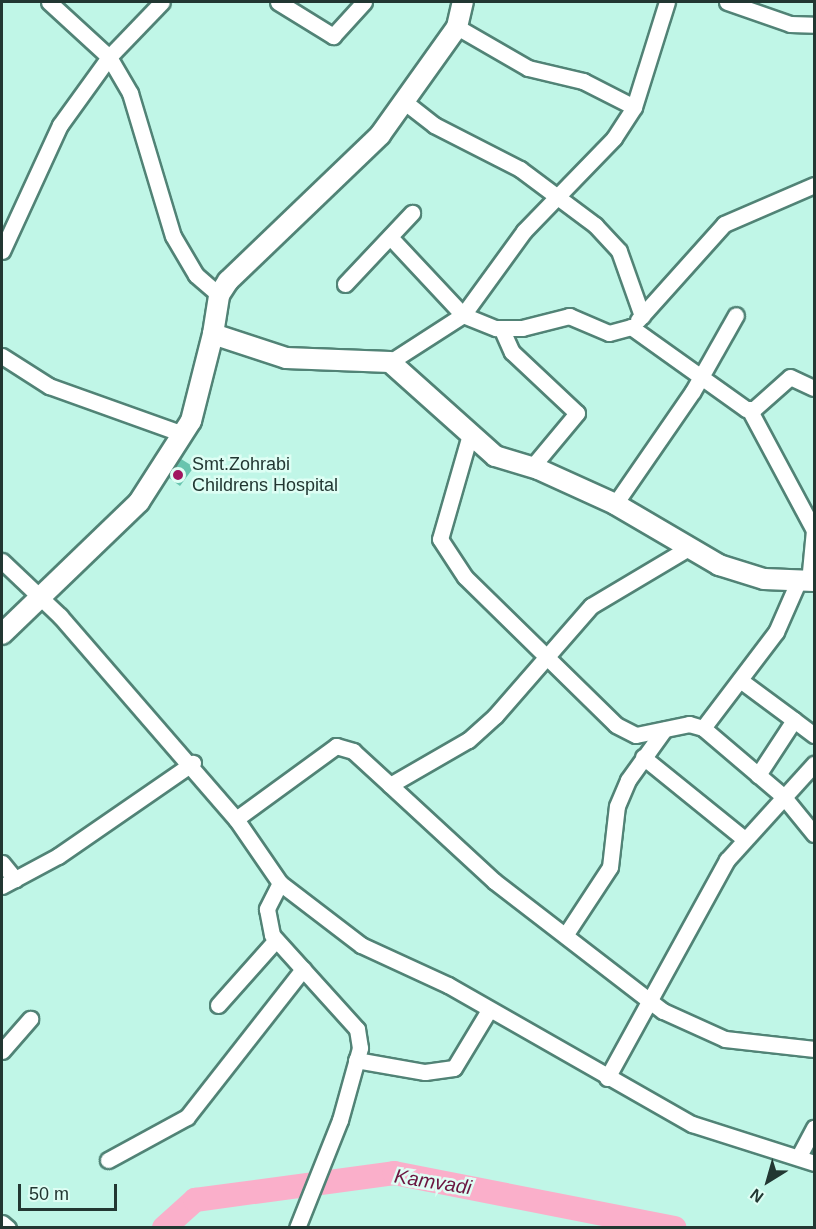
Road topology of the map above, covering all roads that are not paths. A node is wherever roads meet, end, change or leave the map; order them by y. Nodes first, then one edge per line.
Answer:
1 (49, 2) edge
2 (162, 2) edge
3 (278, 2) edge
4 (364, 2) edge
5 (463, 2) edge
6 (667, 2) edge
7 (727, 2) edge
8 (814, 25) edge
9 (457, 27) junction
10 (109, 57) junction
11 (406, 103) junction
12 (634, 107) junction
13 (814, 185) edge
14 (561, 198) junction
15 (412, 213) dead end
16 (390, 237) junction
17 (2, 251) edge
18 (345, 284) dead end
19 (219, 295) junction
20 (463, 315) junction
21 (736, 315) dead end
22 (642, 316) junction
23 (631, 327) junction
24 (502, 330) junction
25 (213, 334) junction
26 (2, 356) edge
27 (390, 362) junction
28 (701, 375) junction
29 (814, 388) edge
30 (749, 409) junction
31 (183, 434) junction
32 (469, 438) junction
33 (532, 467) junction
34 (615, 504) junction
35 (814, 530) edge
36 (686, 550) junction
37 (2, 561) edge
38 (807, 582) edge
39 (39, 597) junction
40 (2, 634) edge
41 (547, 655) junction
42 (740, 680) junction
43 (794, 720) junction
44 (704, 728) junction
45 (664, 730) junction
46 (814, 735) edge
47 (643, 757) junction
48 (193, 763) junction
49 (814, 764) edge
50 (758, 775) junction
51 (390, 785) junction
52 (783, 796) junction
53 (237, 819) junction
54 (814, 834) edge
55 (743, 838) junction
56 (2, 863) edge
57 (8, 883) edge
58 (280, 883) junction
59 (566, 934) junction
60 (276, 940) junction
61 (303, 969) junction
62 (652, 1003) junction
63 (219, 1005) dead end
64 (489, 1010) junction
65 (30, 1019) dead end
66 (814, 1049) edge
67 (2, 1051) edge
68 (356, 1060) junction
69 (607, 1078) junction
70 (814, 1128) edge
71 (799, 1156) junction
72 (108, 1160) dead end
73 (814, 1163) edge
74 (2, 1223) edge
75 (8, 1227) edge
76 (297, 1227) edge

1 - 10 street
2 - 10 street
3 - 4 street
5 - 9 street
6 - 12 street
7 - 8 street
9 - 11 street
9 - 12 street
10 - 17 street
10 - 19 street
11 - 14 street
11 - 19 street
12 - 14 street
13 - 22 street
14 - 20 street
14 - 22 street
15 - 16 street
16 - 18 street
16 - 20 street
19 - 25 street
20 - 24 street
20 - 27 street
21 - 28 street
22 - 23 street
23 - 24 street
23 - 28 street
24 - 33 street
25 - 27 street
25 - 31 street
26 - 31 street
27 - 32 street
28 - 30 street
28 - 34 street
29 - 30 street
30 - 35 street
31 - 39 street
32 - 33 street
32 - 41 street
33 - 34 street
34 - 36 street
35 - 38 street
36 - 38 street
36 - 41 street
37 - 39 street
38 - 42 street
39 - 40 street
39 - 48 street
41 - 45 street
41 - 51 street
42 - 43 street
42 - 44 street
43 - 46 street
43 - 50 street
44 - 45 street
44 - 50 street
45 - 47 street
47 - 55 street
47 - 59 street
48 - 53 street
48 - 57 street
49 - 52 street
50 - 52 street
51 - 53 street
51 - 59 street
52 - 54 street
52 - 55 street
53 - 58 street
55 - 62 street
56 - 57 street
58 - 60 street
58 - 64 street
59 - 62 street
60 - 61 street
60 - 63 street
61 - 68 street
61 - 72 street
62 - 66 street
62 - 69 street
64 - 68 street
64 - 69 street
65 - 67 street
68 - 76 street
69 - 71 street
70 - 71 street
71 - 73 street
74 - 75 street

